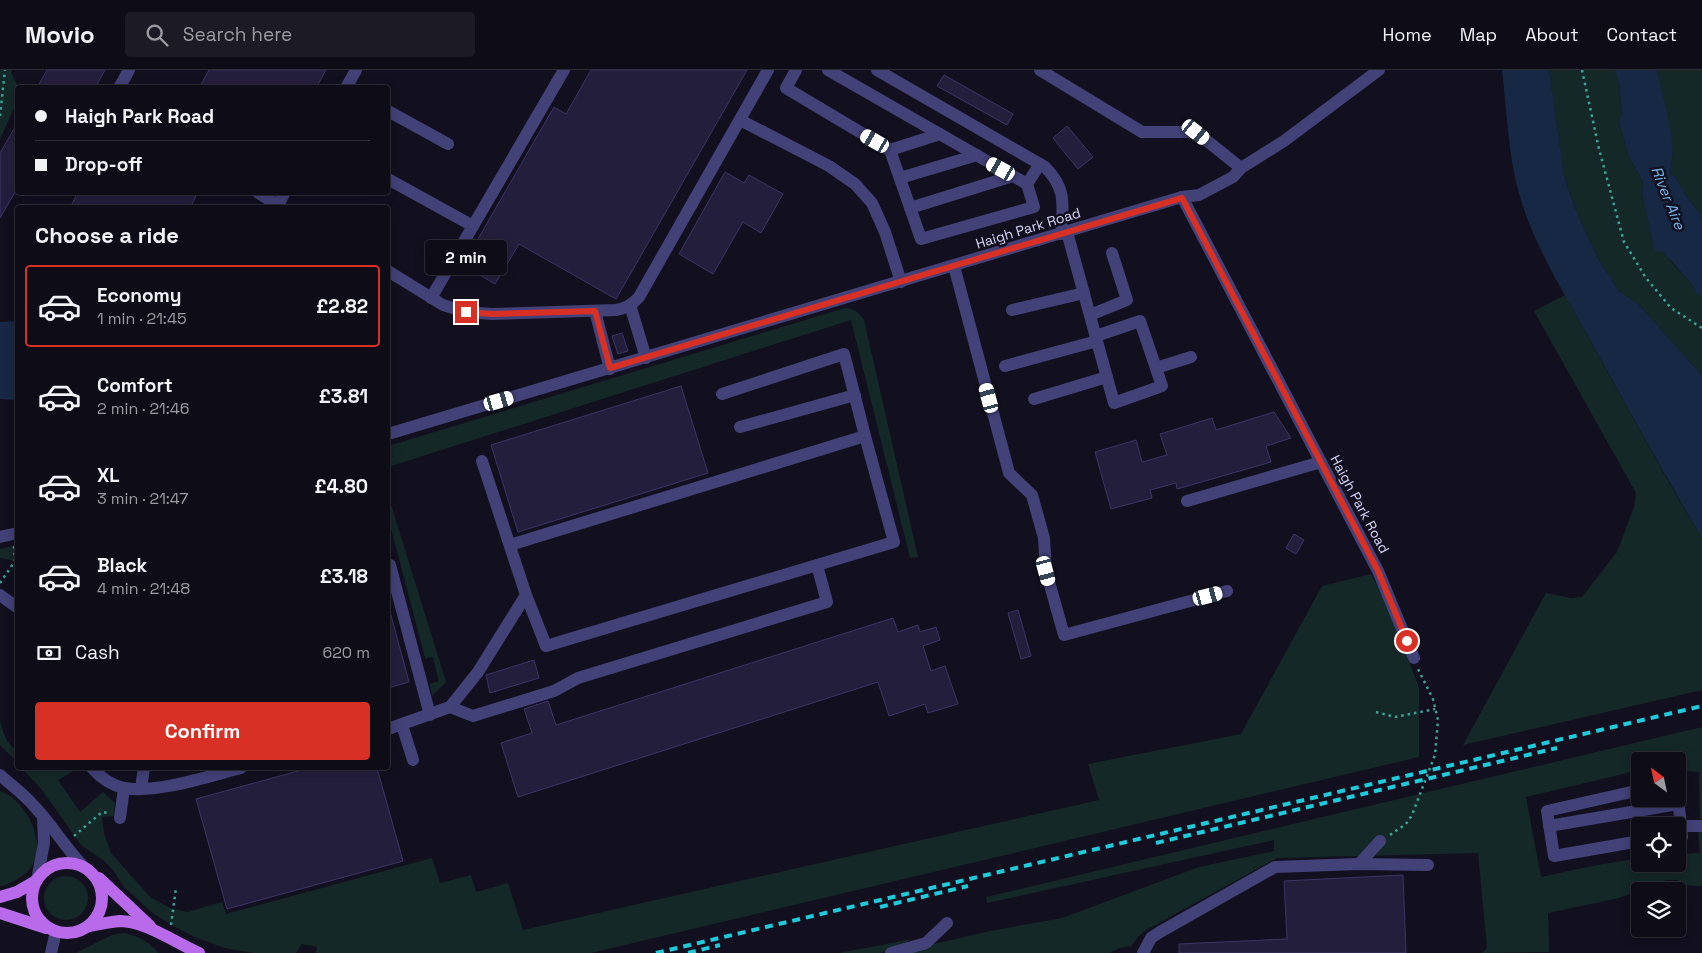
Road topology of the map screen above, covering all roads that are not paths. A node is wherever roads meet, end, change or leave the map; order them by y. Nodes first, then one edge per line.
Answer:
1 (129, 70) edge
2 (356, 70) edge
3 (564, 70) edge
4 (768, 70) edge
5 (796, 70) edge
6 (828, 70) edge
7 (877, 70) edge
8 (1040, 70) edge
9 (1379, 70) edge
10 (892, 74) edge
11 (120, 85) edge
12 (348, 85) edge
13 (390, 112) edge
14 (740, 120) junction
15 (940, 134) junction
16 (448, 144) dead end
17 (890, 150) junction
18 (977, 155) junction
19 (1040, 164) junction
20 (1241, 168) junction
21 (1013, 176) junction
22 (900, 178) junction
23 (390, 180) edge
24 (1027, 184) junction
25 (262, 195) edge
26 (1182, 198) junction
27 (278, 205) edge
28 (910, 208) junction
29 (473, 226) junction
30 (1064, 233) junction
31 (1112, 253) dead end
32 (954, 266) junction
33 (390, 272) edge
34 (901, 282) junction
35 (1084, 293) junction
36 (431, 298) junction
37 (630, 305) junction
38 (1012, 310) dead end
39 (595, 311) junction
40 (1090, 315) junction
41 (1097, 339) junction
42 (1191, 357) dead end
43 (646, 358) junction
44 (1005, 366) dead end
45 (610, 368) junction
46 (1156, 368) junction
47 (1107, 376) junction
48 (722, 394) dead end
49 (854, 395) junction
50 (1034, 399) dead end
51 (740, 427) dead end
52 (390, 433) edge
53 (865, 436) junction
54 (482, 461) dead end
55 (1321, 462) junction
56 (1187, 501) dead end
57 (510, 545) junction
58 (390, 565) dead end
59 (818, 565) junction
60 (1227, 591) dead end
61 (0, 595) edge
62 (526, 595) junction
63 (15, 606) edge
64 (1414, 658) road end
65 (450, 707) junction
66 (430, 714) junction
67 (402, 725) junction
68 (390, 728) edge
69 (413, 760) dead end
70 (94, 770) edge
71 (144, 770) edge
72 (234, 770) edge
73 (0, 774) edge
74 (124, 788) junction
75 (141, 788) junction
76 (1631, 792) edge
77 (1642, 808) edge
78 (120, 816) road end
79 (43, 817) junction
80 (1549, 826) junction
81 (1702, 826) edge
82 (1686, 829) edge
83 (1380, 841) road end
84 (1631, 843) edge
85 (1358, 864) junction
86 (1428, 865) dead end
87 (88, 869) junction
88 (36, 880) junction
89 (0, 897) edge
90 (0, 913) edge
91 (947, 923) dead end
92 (89, 926) junction
93 (54, 930) junction
94 (154, 930) junction
95 (50, 953) edge
96 (199, 953) edge
97 (891, 953) edge
98 (1143, 953) edge

1 - 11 street
2 - 12 street
3 - 29 street
4 - 14 street
5 - 17 street
6 - 15 street
7 - 10 street
8 - 20 street
9 - 20 street
10 - 19 street
13 - 16 street
14 - 34 street
14 - 37 street
15 - 17 street
15 - 18 street
17 - 22 street
18 - 21 street
18 - 22 street
19 - 24 street
19 - 30 street
20 - 26 street
21 - 24 street
21 - 28 street
22 - 28 street
23 - 29 street
24 - 28 street
25 - 27 street
26 - 30 street, Haigh Park Road
26 - 55 street, Haigh Park Road
29 - 36 street
30 - 32 street, Haigh Park Road
30 - 35 street
31 - 40 street
32 - 34 street, Haigh Park Road
32 - 60 street
33 - 36 street
34 - 43 street, Haigh Park Road
35 - 38 street
35 - 40 street
36 - 39 street
37 - 39 street
37 - 43 street
39 - 45 street
40 - 41 street
41 - 44 street
41 - 46 street
41 - 47 street
42 - 46 street
43 - 45 street, Haigh Park Road
45 - 52 street, Haigh Park Road
46 - 47 street
47 - 50 street
48 - 49 street
49 - 51 street
49 - 53 street
53 - 57 street
53 - 59 street
54 - 57 street
55 - 56 street
55 - 64 street, Haigh Park Road
57 - 62 street
58 - 66 street
59 - 62 street
59 - 65 street
61 - 63 street
62 - 65 street
65 - 66 street
66 - 67 street
67 - 68 street
67 - 69 street
70 - 74 street
71 - 75 street
72 - 75 street
73 - 79 street
74 - 75 street
74 - 78 street
76 - 80 street
77 - 80 street
79 - 87 street
79 - 88 street
80 - 84 street
81 - 82 street
83 - 85 street
85 - 86 street
85 - 98 street
87 - 88 main road
87 - 92 main road
87 - 94 main road
88 - 89 main road
88 - 93 main road
90 - 93 main road
91 - 97 street
92 - 93 main road
92 - 94 main road
93 - 95 street
94 - 96 main road

